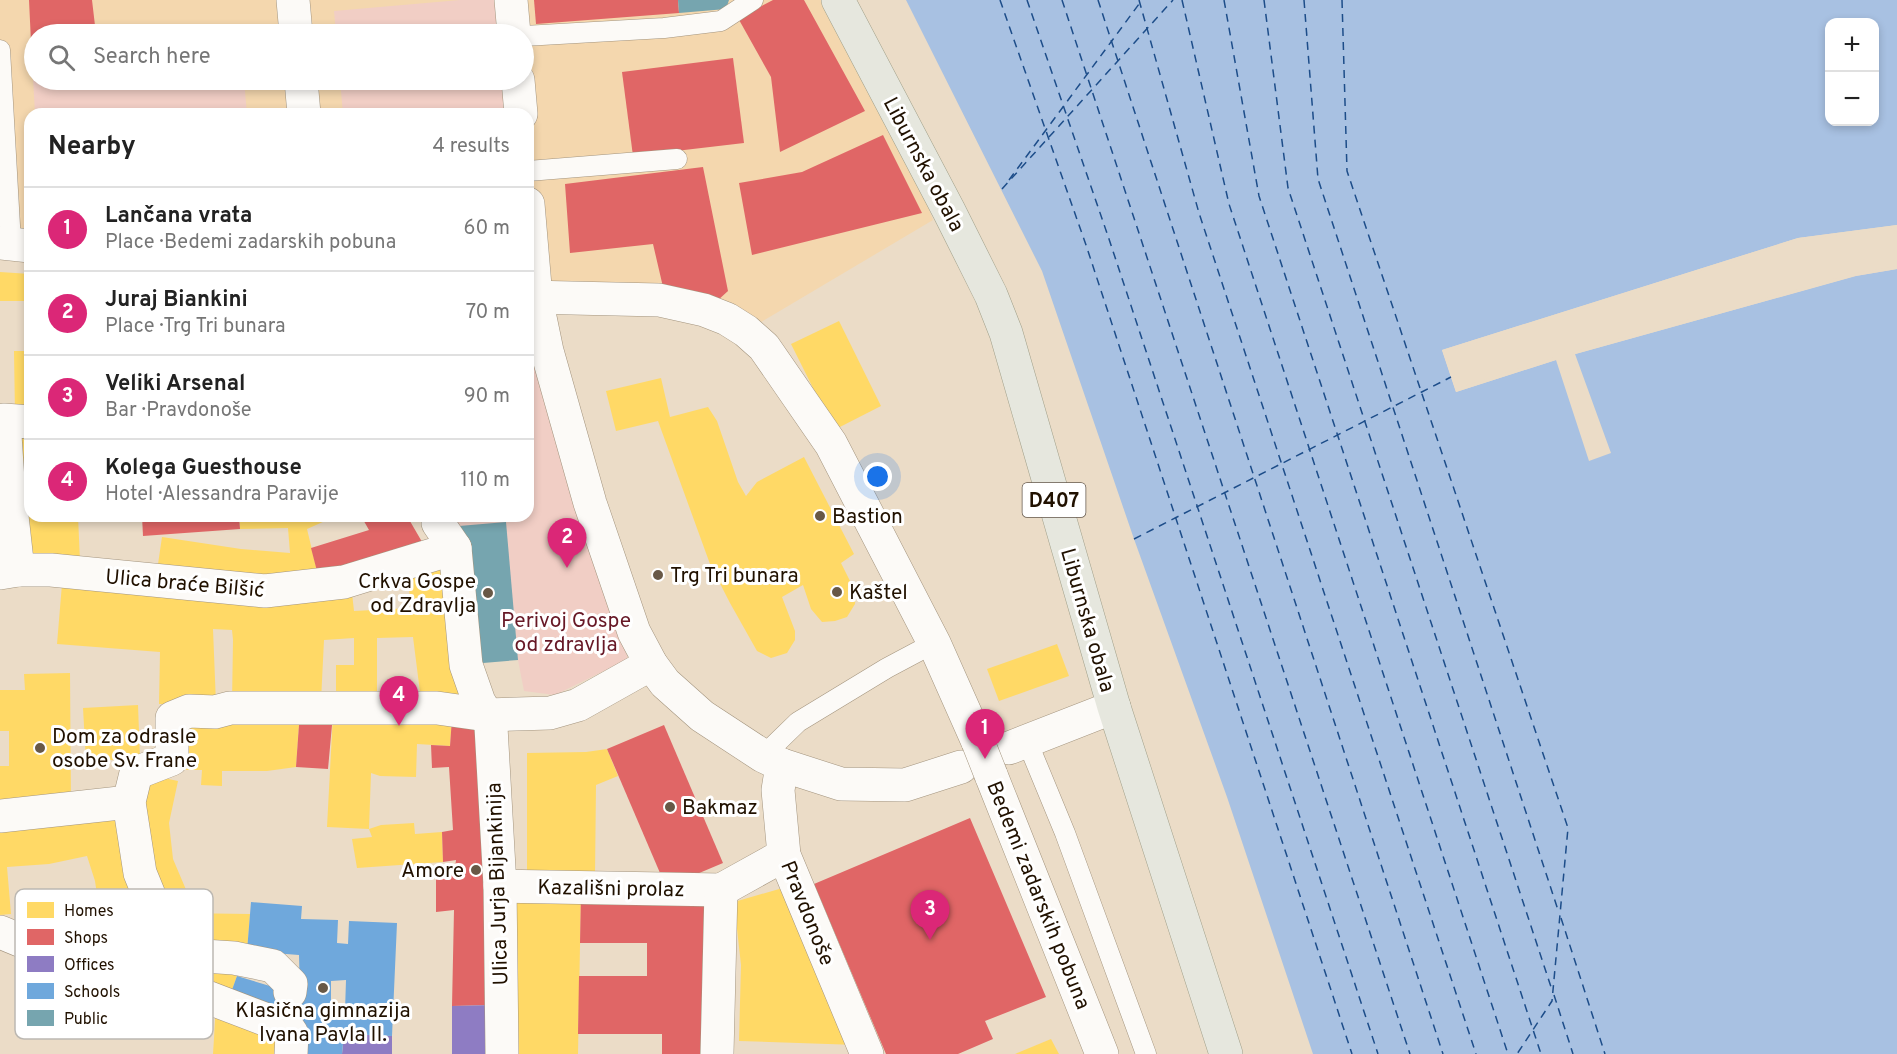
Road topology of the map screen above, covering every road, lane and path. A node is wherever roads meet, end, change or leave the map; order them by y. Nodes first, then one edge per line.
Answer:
1 (293, 0) edge
2 (511, 0) edge
3 (753, 0) edge
4 (838, 0) edge
5 (295, 24) edge
6 (513, 24) edge
7 (534, 35) edge
8 (0, 50) edge
9 (302, 90) edge
10 (519, 90) edge
11 (303, 108) edge
12 (520, 108) edge
13 (677, 159) dead end
14 (534, 171) edge
15 (14, 244) edge
16 (534, 298) edge
17 (534, 305) edge
18 (24, 422) edge
19 (441, 529) edge
20 (9, 571) edge
21 (934, 643) junction
22 (651, 664) junction
23 (1114, 707) junction
24 (487, 715) junction
25 (993, 755) junction
26 (772, 760) junction
27 (129, 802) junction
28 (0, 816) edge
29 (784, 855) junction
30 (500, 886) junction
31 (147, 889) edge
32 (721, 890) junction
33 (0, 932) edge
34 (15, 938) edge
35 (213, 957) edge
36 (290, 992) dead end
37 (213, 1000) edge
38 (289, 1036) edge
39 (502, 1054) edge
40 (717, 1054) edge
41 (866, 1054) edge
42 (1102, 1054) edge
43 (1146, 1054) edge
44 (1226, 1054) edge

1 - 5 street
2 - 6 street
3 - 7 lane
4 - 23 main road, Liburnska obala / D407
8 - 15 lane
9 - 11 street
10 - 12 street
13 - 14 lane
16 - 21 street, Bedemi zadarskih pobuna
17 - 22 street
18 - 20 street
19 - 20 street, Ulica braće Bilšić
19 - 24 street, Ulica Jurja Bijankinija
21 - 25 street, Bedemi zadarskih pobuna
21 - 26 lane
22 - 24 street
22 - 26 street
23 - 25 street
23 - 44 main road, Liburnska obala / D407
24 - 27 street
24 - 30 street, Ulica Jurja Bijankinija
25 - 26 street
25 - 42 street, Bedemi zadarskih pobuna
25 - 43 lane
26 - 29 street, Pravdonoše
27 - 28 street
27 - 31 street
29 - 32 street
29 - 41 street, Pravdonoše
30 - 32 street, Kazališni prolaz
30 - 39 street, Ulica Jurja Bijankinija
32 - 40 street
33 - 34 street
35 - 36 street
37 - 38 street

